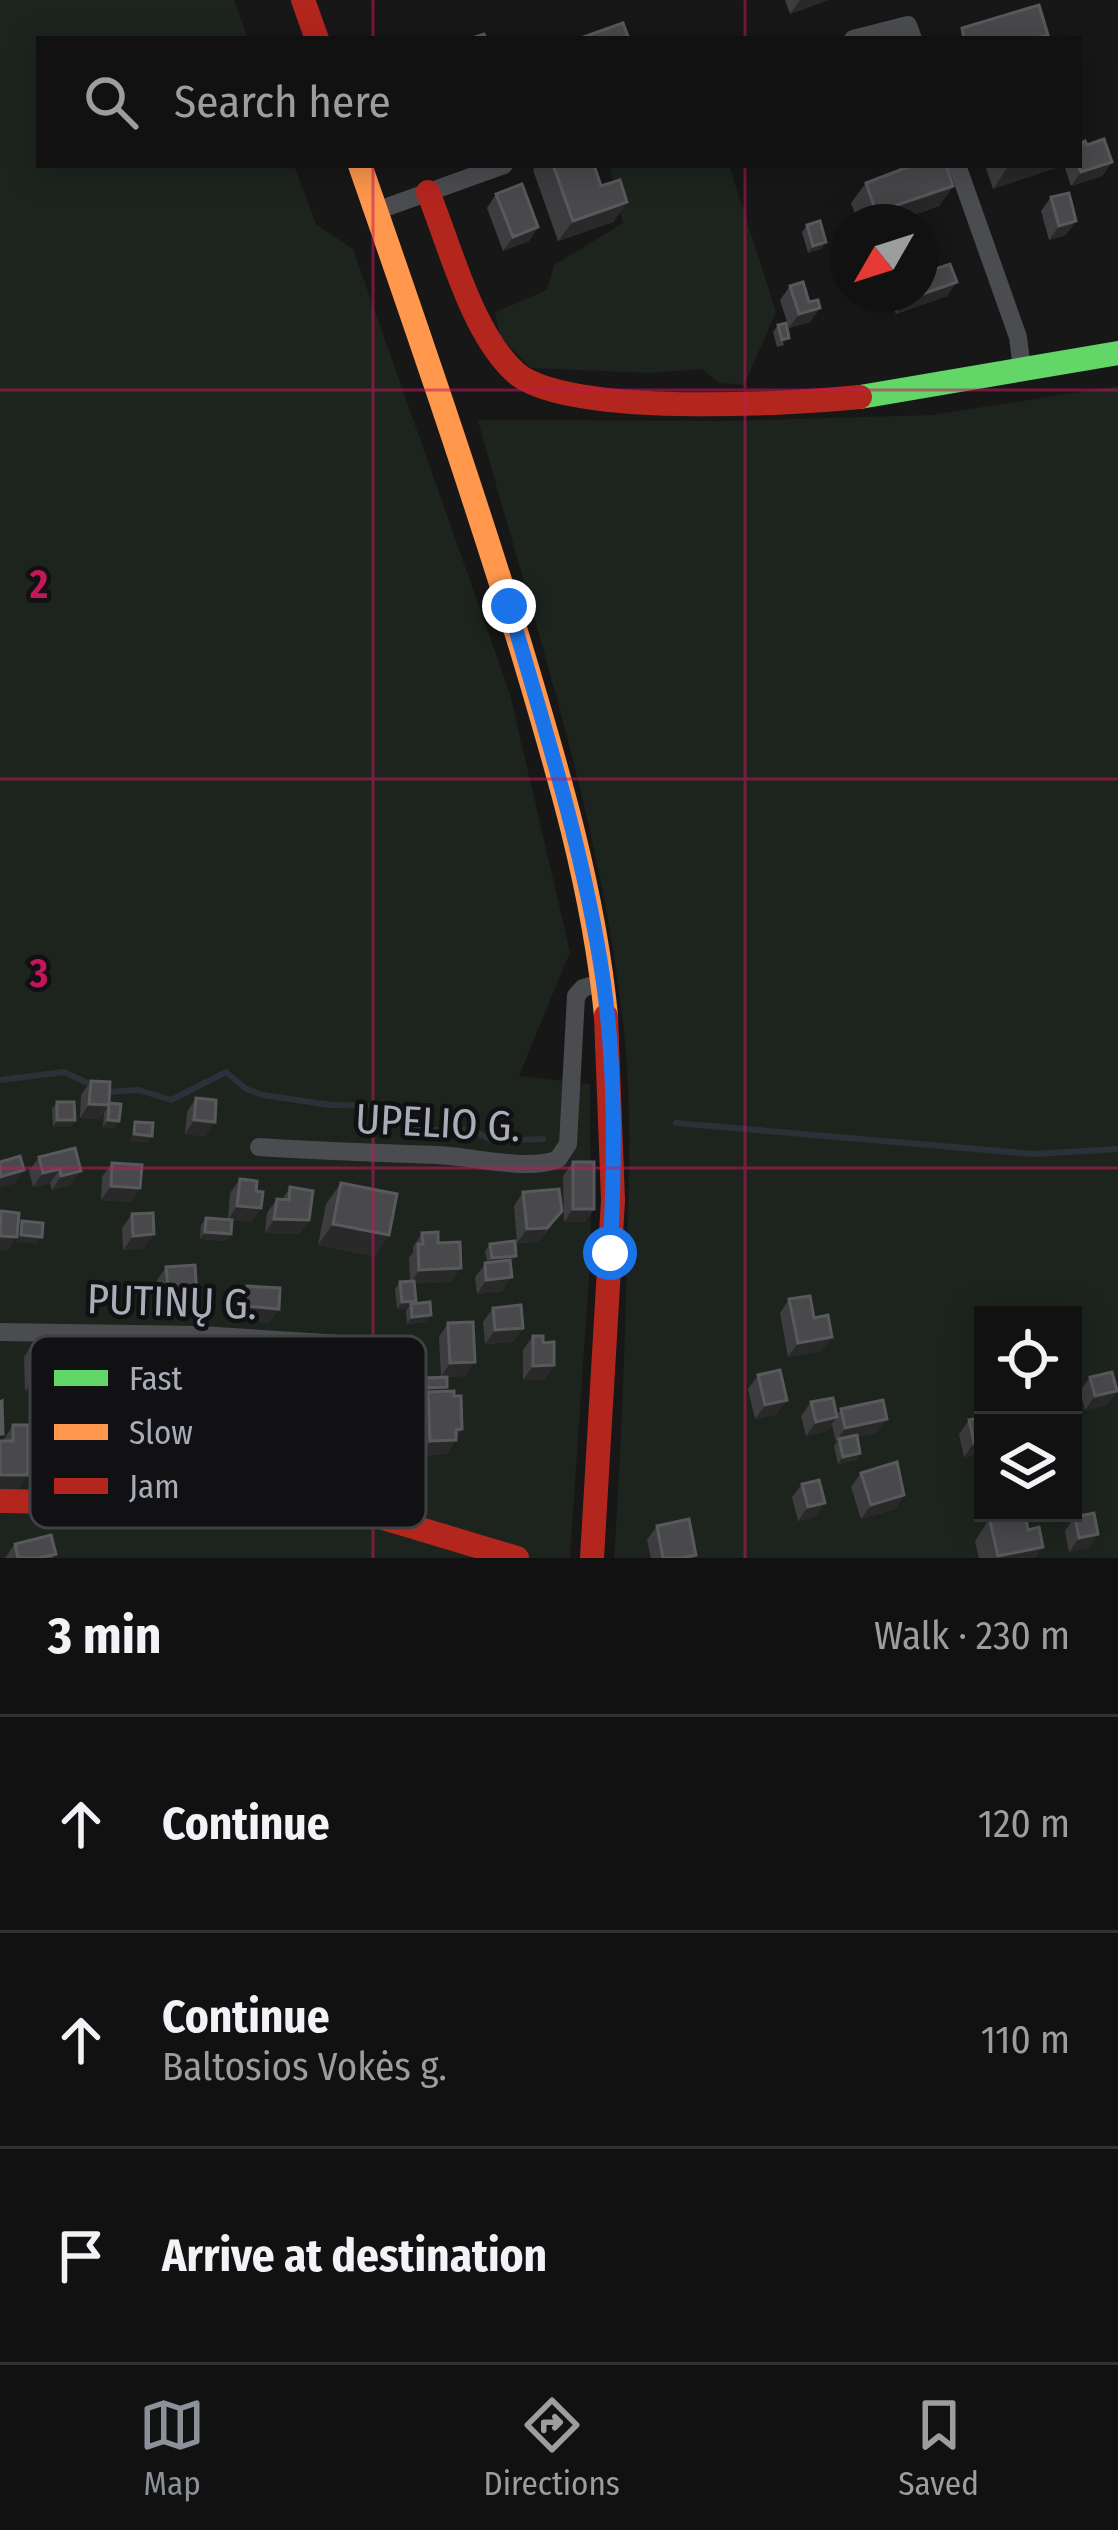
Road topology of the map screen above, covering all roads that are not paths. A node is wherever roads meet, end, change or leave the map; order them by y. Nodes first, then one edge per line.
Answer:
1 (303, 0) edge
2 (316, 36) edge
3 (865, 36) edge
4 (912, 36) edge
5 (361, 168) edge
6 (496, 168) edge
7 (958, 168) edge
8 (428, 192) junction
9 (376, 211) junction
10 (1118, 353) edge
11 (1022, 369) junction
12 (603, 982) junction
13 (259, 1147) dead end
14 (0, 1332) edge
15 (216, 1336) edge
16 (0, 1501) edge
17 (30, 1501) edge
18 (417, 1528) edge
19 (518, 1558) edge
20 (592, 1558) edge

1 - 2 main road
3 - 4 street
5 - 9 main road
6 - 8 street
7 - 11 street
8 - 9 street
8 - 11 main road
9 - 12 main road
10 - 11 main road
12 - 13 street, UPELIO G.
12 - 20 main road
14 - 15 street, PUTINŲ G.
16 - 17 main road
18 - 19 main road

